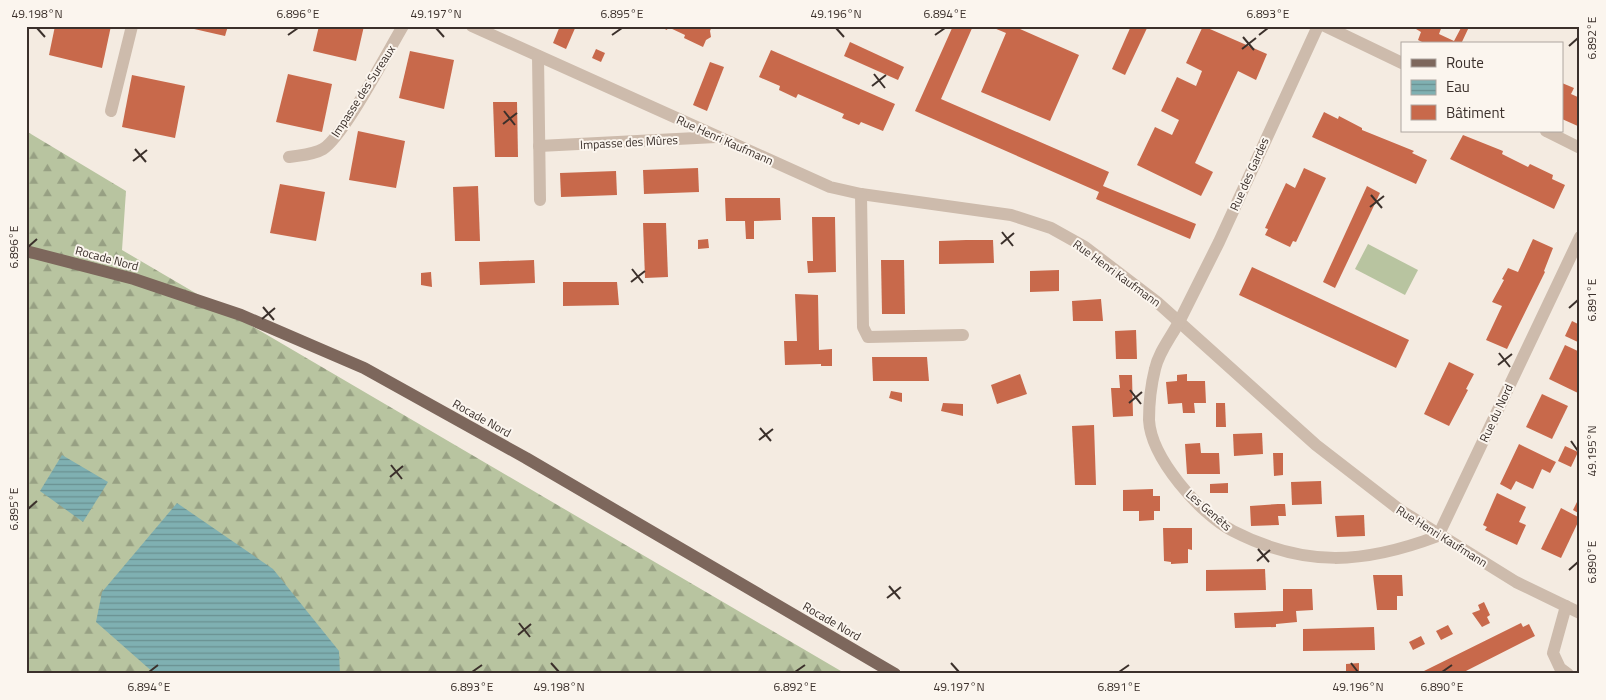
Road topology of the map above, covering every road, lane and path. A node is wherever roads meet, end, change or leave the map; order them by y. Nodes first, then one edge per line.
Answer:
1 (132, 26) edge
2 (403, 26) edge
3 (472, 26) edge
4 (1318, 26) edge
5 (1326, 26) edge
6 (538, 56) junction
7 (1401, 63) edge
8 (111, 111) dead end
9 (1548, 132) edge
10 (718, 137) junction
11 (539, 146) junction
12 (1580, 148) edge
13 (289, 157) dead end
14 (861, 194) junction
15 (540, 200) dead end
16 (1580, 237) edge
17 (26, 252) edge
18 (1179, 322) junction
19 (963, 335) dead end
20 (1438, 536) junction
21 (1566, 606) junction
22 (1580, 613) edge
23 (895, 674) edge
24 (1568, 674) edge

1 - 8 street
2 - 13 street, Impasse des Sureaux
3 - 6 street, Rue Henri Kaufmann
4 - 18 street, Rue des Gardes
5 - 7 street
6 - 10 street, Rue Henri Kaufmann
6 - 11 street
9 - 12 street
10 - 11 street, Impasse des Mûres
10 - 14 street, Rue Henri Kaufmann
11 - 15 street
14 - 18 street, Rue Henri Kaufmann
14 - 19 street
16 - 20 street, Rue du Nord
17 - 23 main road, Rocade Nord
18 - 20 street, Rue Henri Kaufmann
18 - 20 street, Les Genêts
20 - 21 street, Rue Henri Kaufmann
21 - 22 street, Rue Henri Kaufmann
21 - 24 street

